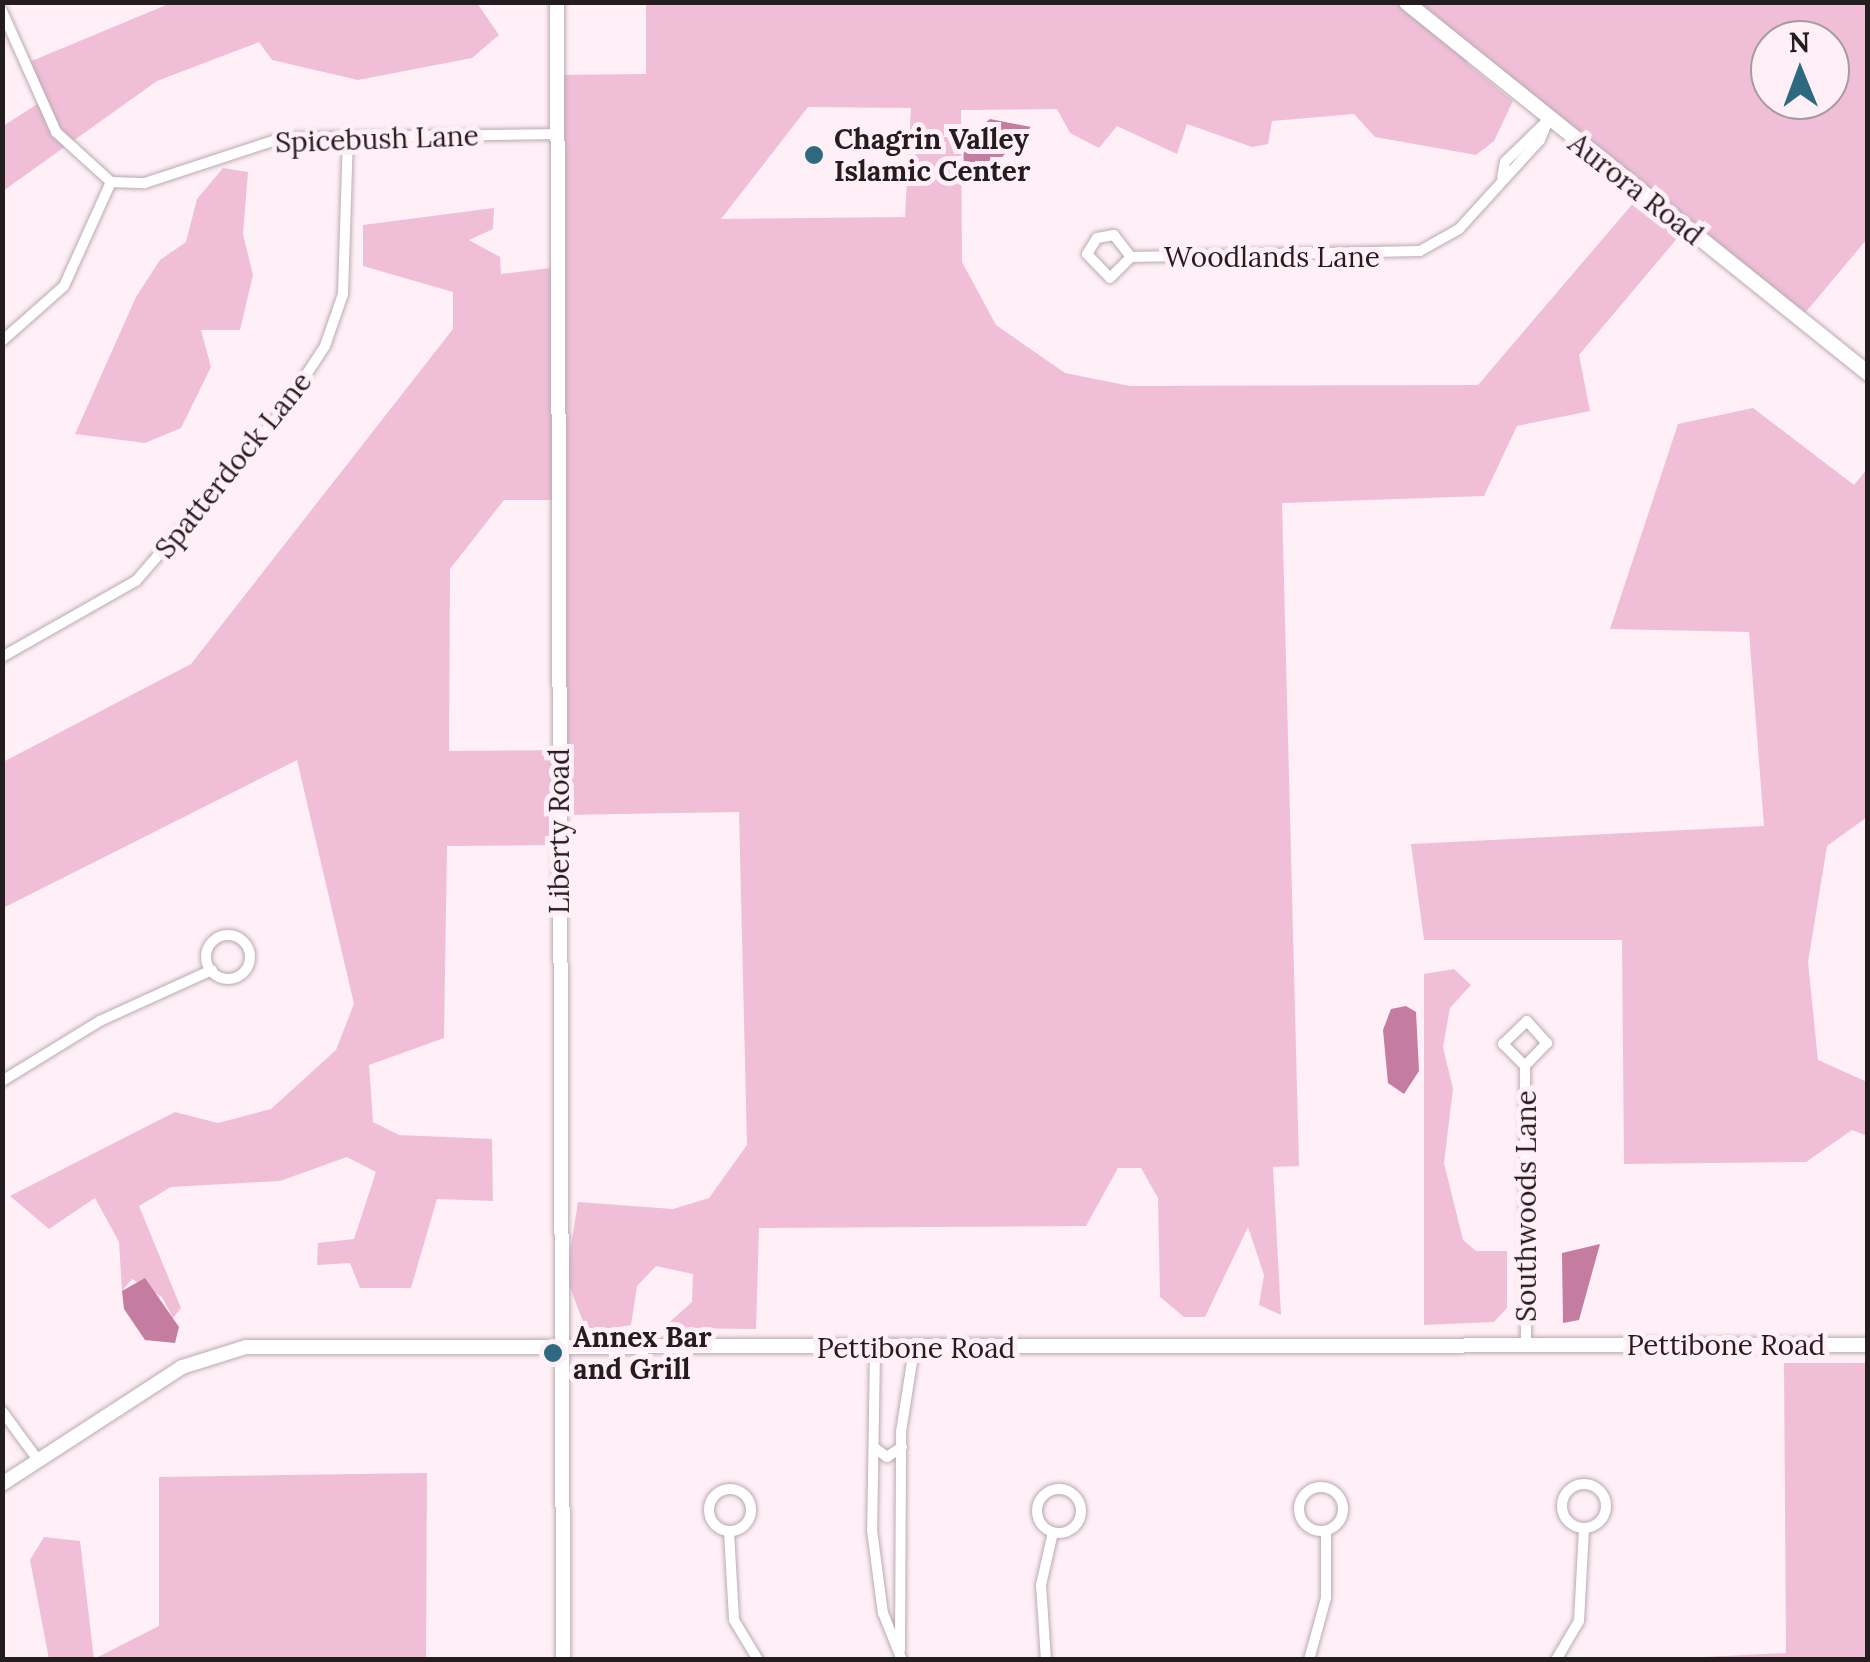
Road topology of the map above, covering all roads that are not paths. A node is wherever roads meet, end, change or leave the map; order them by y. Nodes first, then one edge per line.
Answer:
1 (557, 2) edge
2 (1406, 2) edge
3 (2, 11) edge
4 (1548, 120) junction
5 (348, 134) junction
6 (558, 134) junction
7 (111, 182) junction
8 (1131, 257) junction
9 (2, 341) edge
10 (1868, 373) edge
11 (2, 656) edge
12 (212, 970) junction
13 (1525, 1066) junction
14 (2, 1081) edge
15 (1868, 1344) edge
16 (560, 1346) junction
17 (1526, 1346) junction
18 (875, 1349) junction
19 (914, 1349) junction
20 (2, 1410) edge
21 (874, 1447) junction
22 (902, 1448) junction
23 (38, 1460) junction
24 (2, 1484) edge
25 (1584, 1528) junction
26 (1326, 1531) junction
27 (729, 1532) junction
28 (1052, 1532) junction
29 (901, 1658) edge
30 (563, 1660) edge
31 (758, 1660) edge
32 (1046, 1660) edge
33 (1309, 1660) edge
34 (1556, 1660) edge

1 - 6 street, Liberty Road
2 - 4 main road, Aurora Road
3 - 7 street
4 - 8 street, Woodlands Lane
4 - 10 main road, Aurora Road
5 - 6 street, Spicebush Lane
5 - 7 street, Spicebush Lane
5 - 11 street, Spatterdock Lane
6 - 16 street, Liberty Road
7 - 9 street
8 - 8 street, Woodlands Lane
12 - 12 street
12 - 14 street
13 - 13 street, Southwoods Lane
13 - 17 street, Southwoods Lane
15 - 17 street, Pettibone Road
16 - 18 street, Pettibone Road
16 - 23 street, Pettibone Road
16 - 30 street, Liberty Road
17 - 19 street, Pettibone Road
18 - 19 street, Pettibone Road
18 - 21 street
19 - 22 street
20 - 23 street
21 - 22 street
21 - 29 street
22 - 29 street
23 - 24 street, Pettibone Road
25 - 25 street
25 - 34 street
26 - 26 street
26 - 33 street
27 - 27 street
27 - 31 street
28 - 28 street
28 - 32 street

